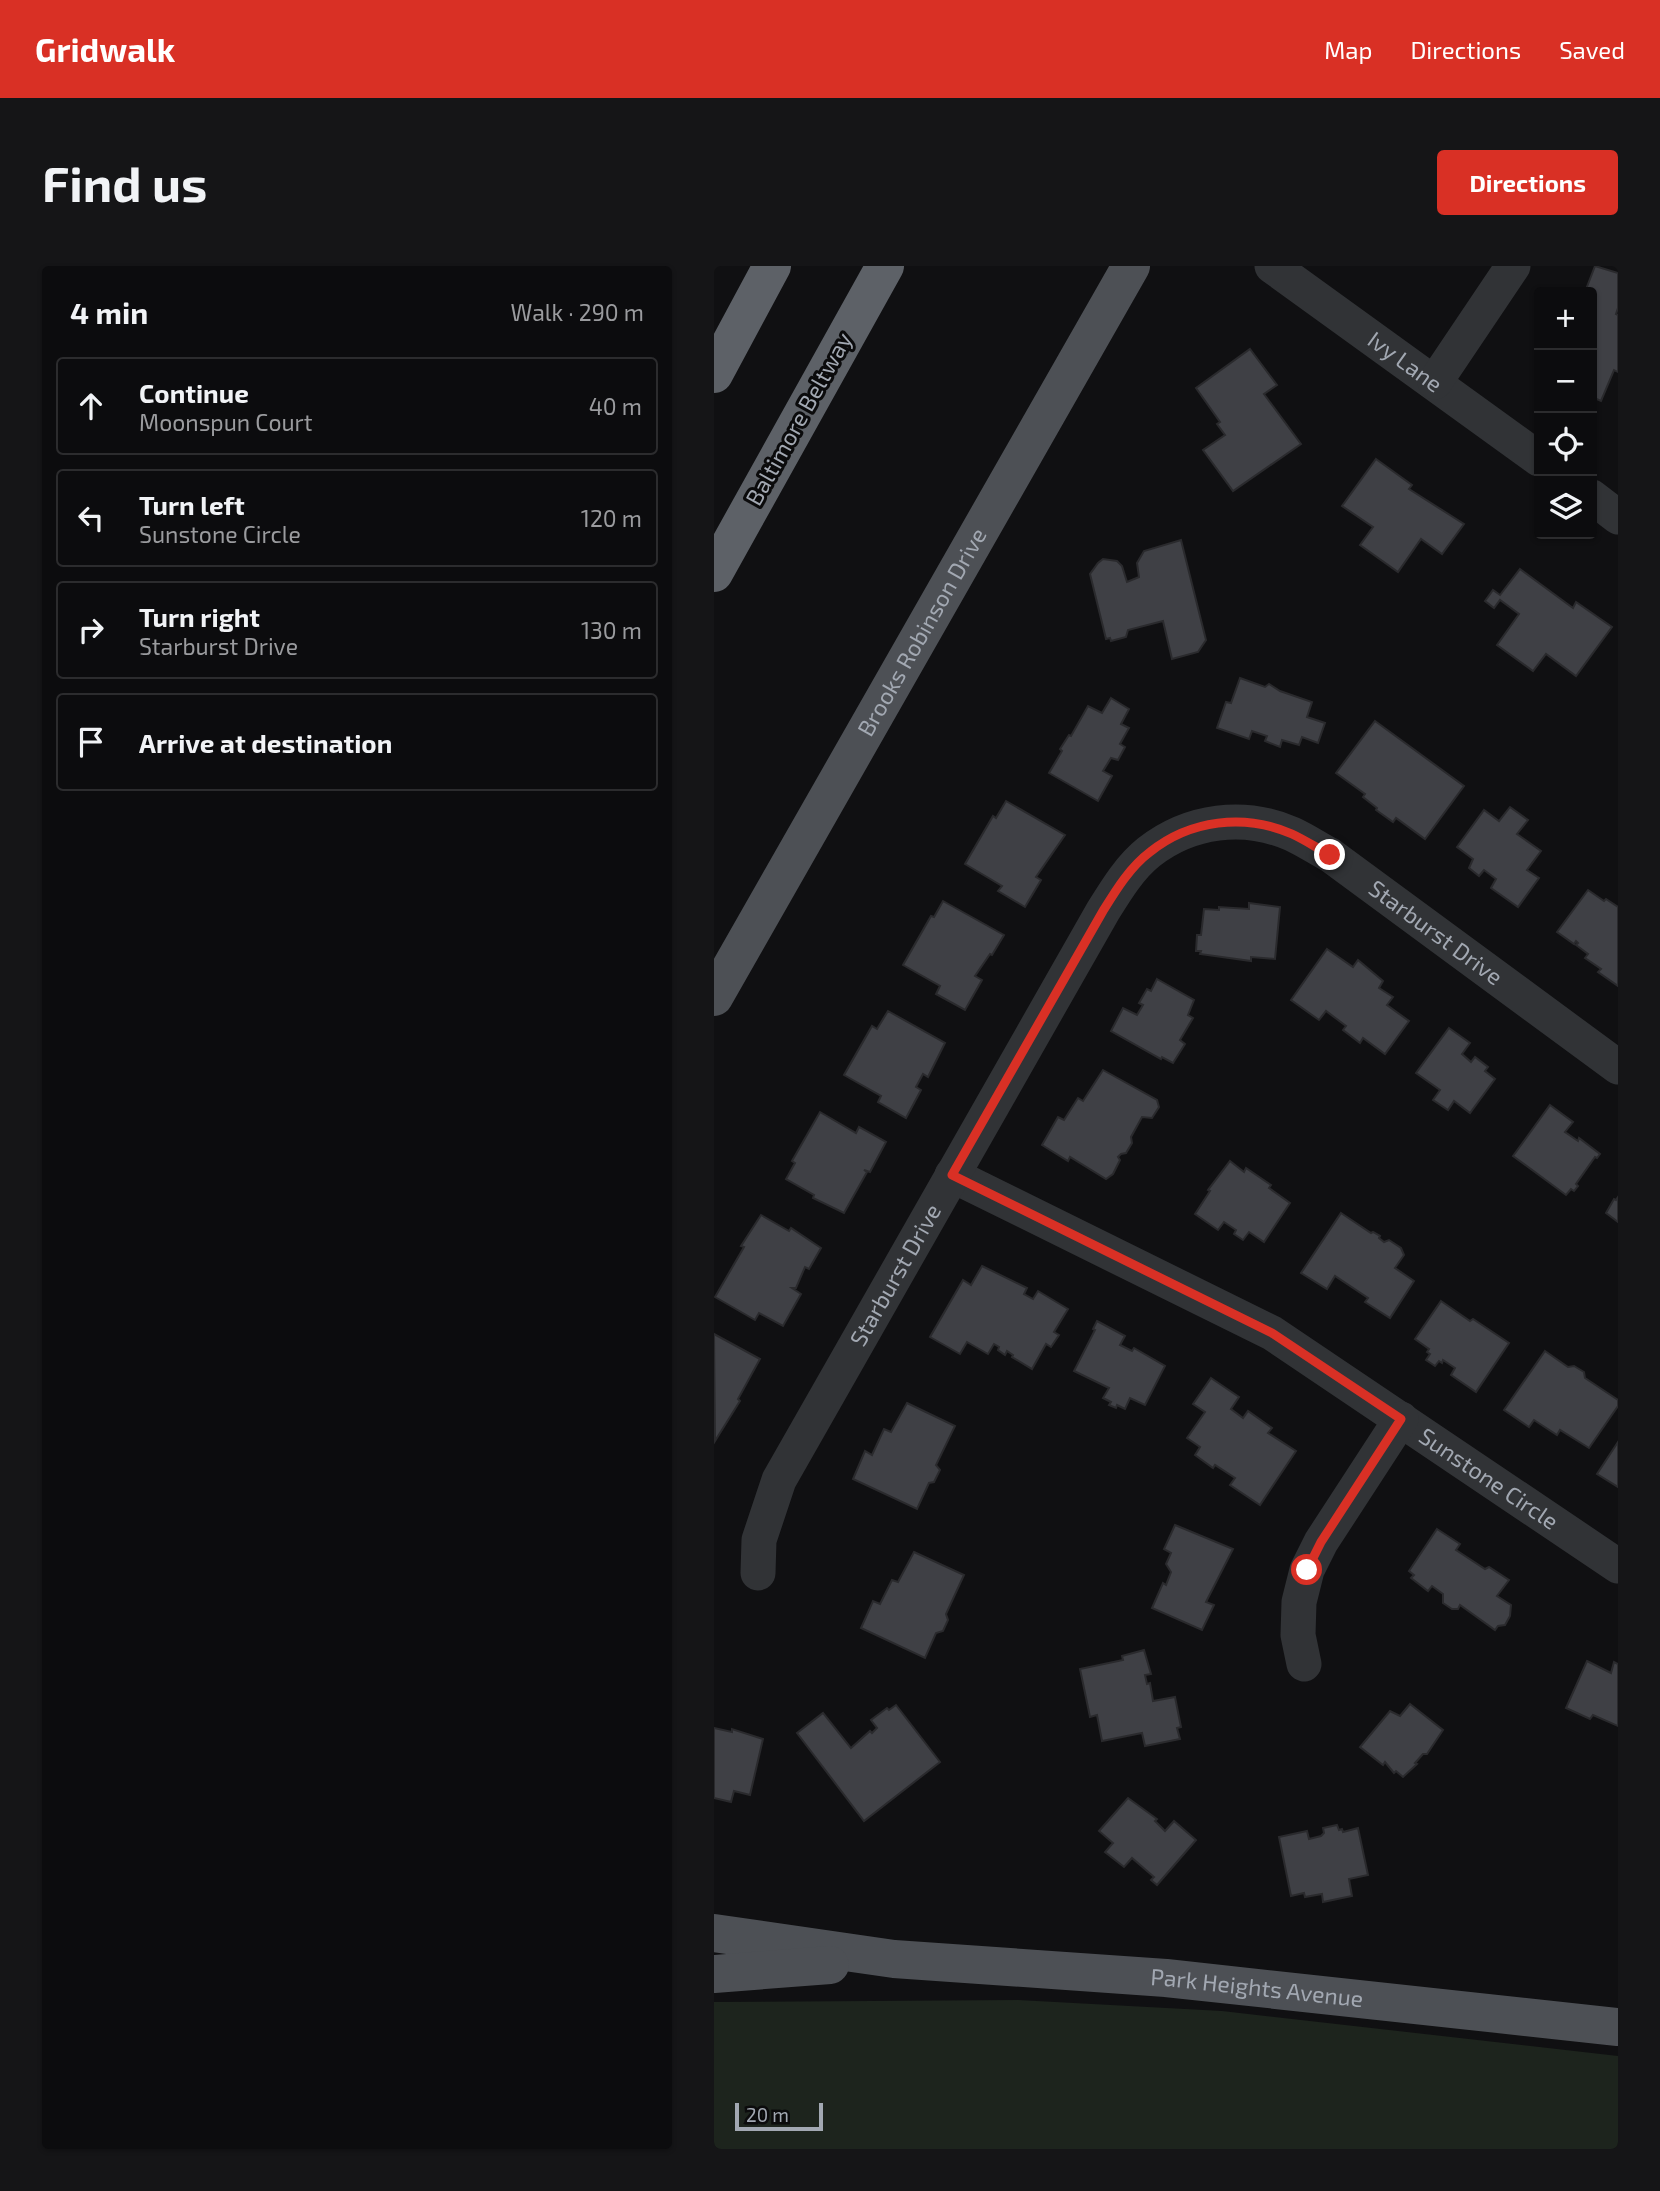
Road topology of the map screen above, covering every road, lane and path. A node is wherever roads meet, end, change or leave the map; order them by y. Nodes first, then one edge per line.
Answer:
1 (772, 266) edge
2 (885, 266) edge
3 (1130, 266) edge
4 (1272, 266) edge
5 (1513, 266) edge
6 (714, 374) edge
7 (1435, 382) junction
8 (1534, 455) edge
9 (1597, 501) edge
10 (1618, 517) edge
11 (714, 572) edge
12 (714, 997) edge
13 (1618, 1067) edge
14 (952, 1175) junction
15 (1401, 1419) junction
16 (1618, 1566) edge
17 (758, 1573) dead end
18 (1304, 1664) dead end
19 (714, 1933) edge
20 (894, 1959) junction
21 (714, 1975) edge
22 (1618, 2027) edge

1 - 6 highway
2 - 11 highway, Baltimore Beltway
3 - 12 main road, Brooks Robinson Drive
4 - 7 street, Ivy Lane
5 - 7 street
7 - 8 street, Ivy Lane
9 - 10 street
13 - 14 street, Starburst Drive
14 - 15 street, Sunstone Circle
14 - 17 street, Starburst Drive
15 - 16 street, Sunstone Circle
15 - 18 street
19 - 20 main road, Park Heights Avenue
20 - 21 main road, Park Heights Avenue
20 - 22 main road, Park Heights Avenue

